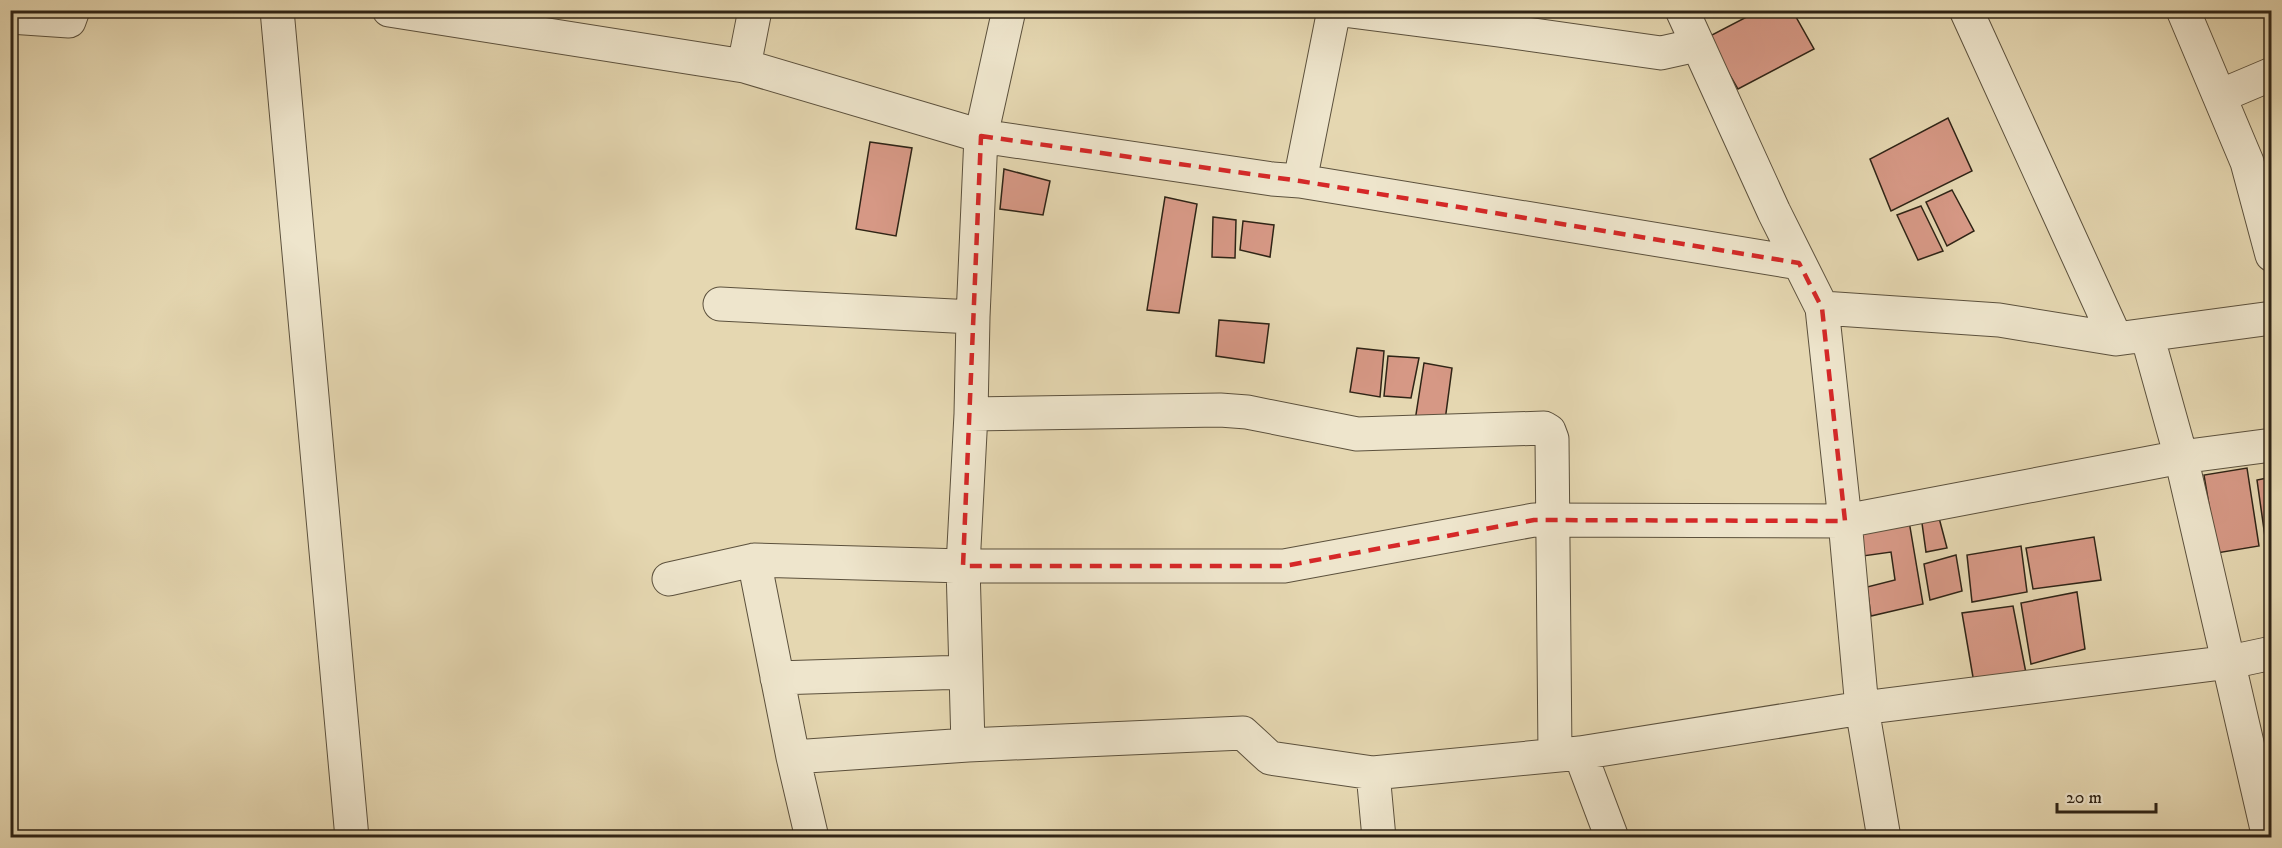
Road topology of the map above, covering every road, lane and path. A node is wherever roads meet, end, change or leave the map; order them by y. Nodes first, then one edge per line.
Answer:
1 (73, 10) edge
2 (277, 10) edge
3 (755, 10) edge
4 (1009, 10) edge
5 (1334, 10) edge
6 (1343, 10) edge
7 (1682, 10) edge
8 (1966, 10) edge
9 (2182, 10) edge
10 (400, 11) edge
11 (10, 17) edge
12 (1697, 45) junction
13 (744, 66) junction
14 (2271, 74) edge
15 (2220, 96) junction
16 (981, 136) junction
17 (1300, 181) junction
18 (2271, 255) edge
19 (1799, 263) junction
20 (720, 303) dead end
21 (1822, 308) junction
22 (973, 317) junction
23 (2271, 318) edge
24 (2132, 337) junction
25 (971, 414) junction
26 (2271, 445) edge
27 (2181, 457) junction
28 (1553, 520) junction
29 (1845, 520) junction
30 (753, 560) junction
31 (963, 566) junction
32 (669, 579) dead end
33 (2271, 653) edge
34 (2230, 663) junction
35 (966, 672) junction
36 (777, 678) junction
37 (1862, 708) junction
38 (968, 745) junction
39 (1567, 754) junction
40 (793, 757) junction
41 (1373, 773) junction
42 (352, 837) edge
43 (812, 837) edge
44 (1378, 837) edge
45 (1612, 837) edge
46 (1884, 837) edge
47 (2269, 837) edge

1 - 11 street
2 - 42 street
3 - 13 street
4 - 16 street
5 - 17 street
6 - 12 street
7 - 12 street
8 - 24 street
9 - 15 street
10 - 13 street
12 - 19 street
13 - 16 street
14 - 15 street
15 - 18 street
16 - 17 street
16 - 22 street
17 - 19 street
19 - 21 street
20 - 22 street
21 - 24 street
21 - 29 street
22 - 25 street
23 - 24 street
24 - 27 street
25 - 28 street
25 - 31 street
26 - 27 street
27 - 29 street
27 - 34 street
28 - 29 street
28 - 31 street
28 - 39 street
29 - 37 street
30 - 31 street
30 - 32 street
30 - 36 street
31 - 35 street
33 - 34 street
34 - 37 street
34 - 47 street
35 - 36 street
35 - 38 street
36 - 40 street
37 - 39 street
37 - 46 street
38 - 40 street
38 - 41 street
39 - 41 street
39 - 45 street
40 - 43 street
41 - 44 street

